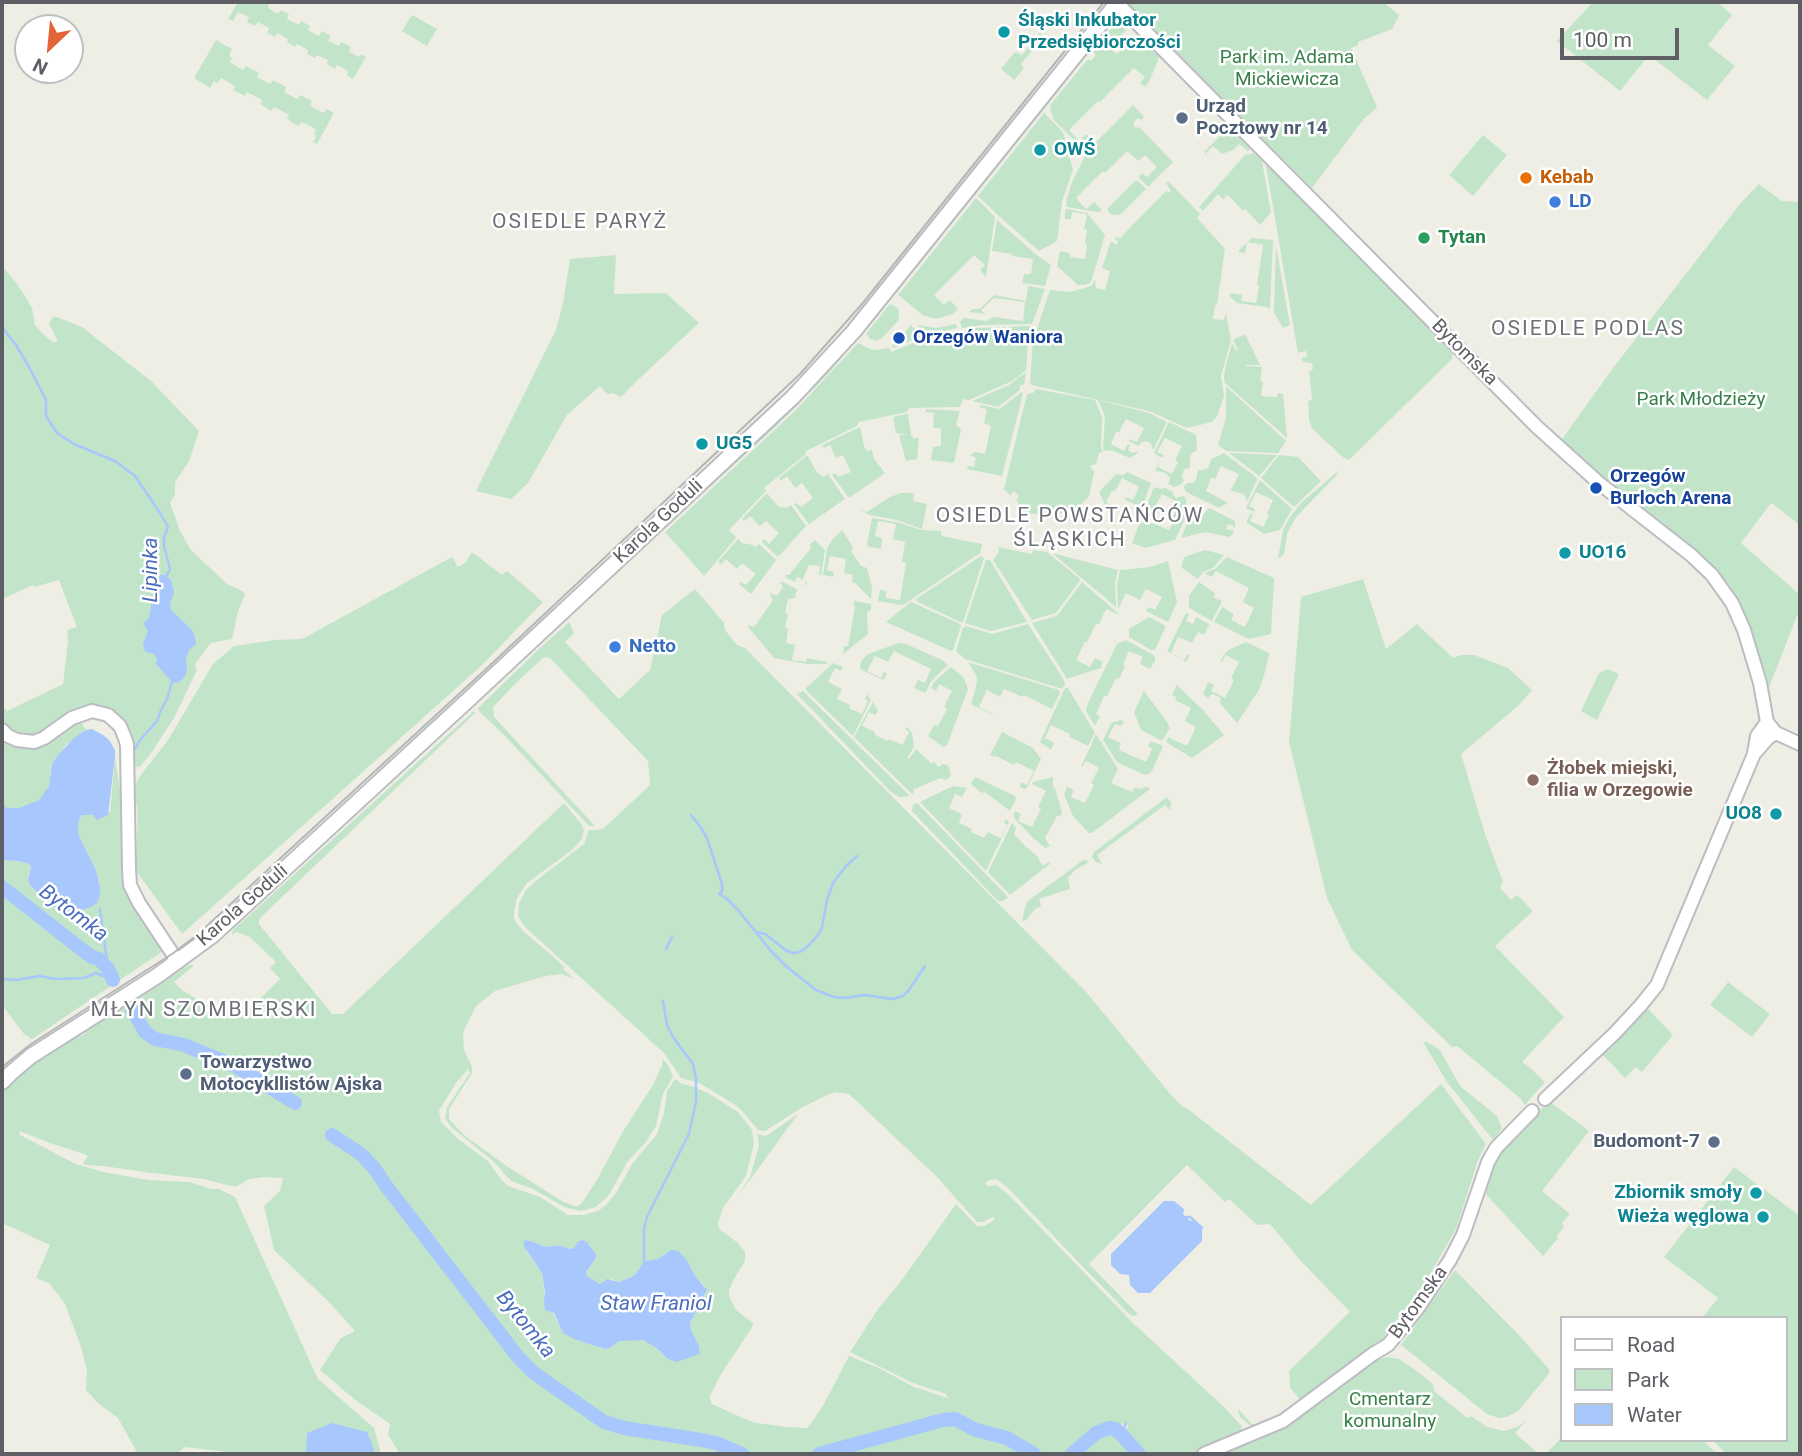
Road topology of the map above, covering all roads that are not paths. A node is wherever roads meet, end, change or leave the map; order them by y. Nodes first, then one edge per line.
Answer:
1 (1117, 3) edge
2 (1771, 727) junction
3 (2, 730) edge
4 (1800, 744) edge
5 (177, 962) junction
6 (2, 1082) edge
7 (1545, 1099) dead end
8 (1532, 1111) dead end
9 (1204, 1454) edge

1 - 2 street, Bytomska
1 - 5 main road, Karola Goduli
2 - 4 street
2 - 7 street
3 - 5 street
5 - 6 main road, Karola Goduli
8 - 9 street, Bytomska

